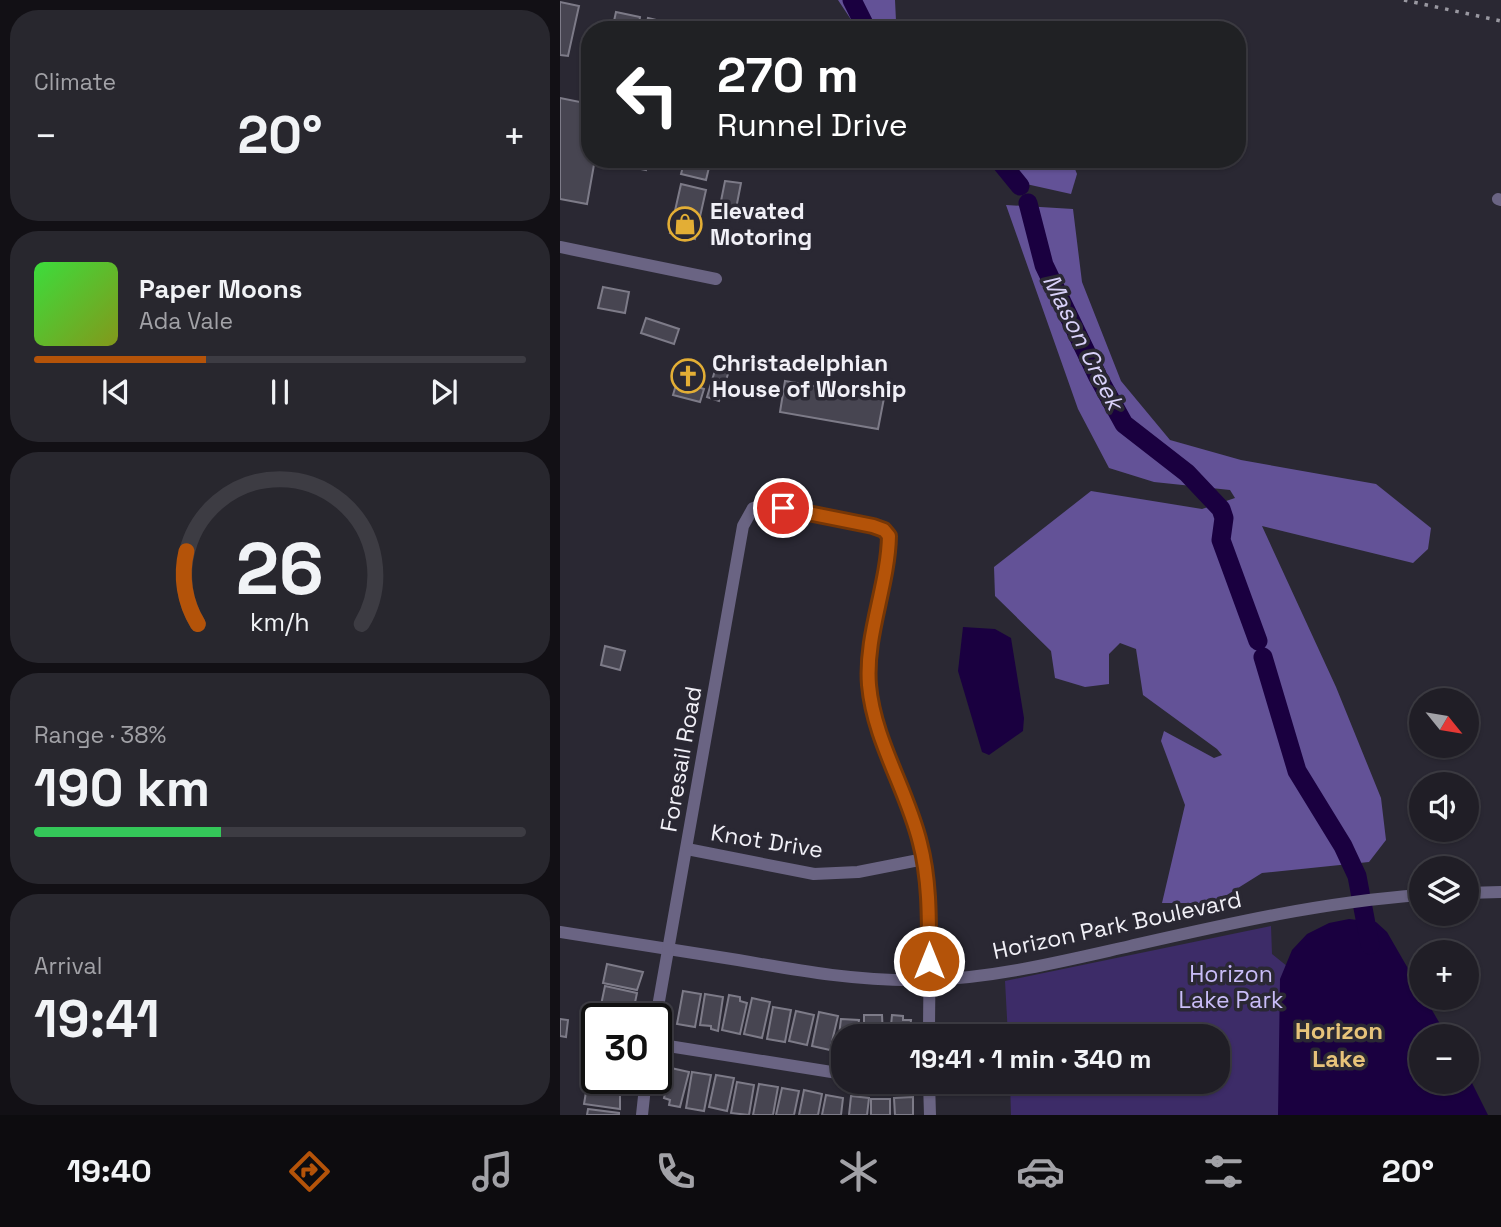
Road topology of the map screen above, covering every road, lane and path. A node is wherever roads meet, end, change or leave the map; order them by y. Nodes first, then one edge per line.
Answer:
1 (560, 247) edge
2 (716, 279) dead end
3 (687, 849) junction
4 (923, 859) junction
5 (1501, 892) edge
6 (1479, 893) edge
7 (1409, 896) edge
8 (560, 932) edge
9 (668, 949) junction
10 (929, 980) junction
11 (659, 1003) edge
12 (929, 1024) edge
13 (672, 1047) edge
14 (831, 1072) edge
15 (644, 1094) edge
16 (929, 1094) edge
17 (642, 1115) edge
18 (930, 1115) edge

1 - 2 street
3 - 4 street, Knot Drive
3 - 4 street, Foresail Road
3 - 9 street, Foresail Road
4 - 10 street
5 - 6 street
7 - 10 street, Horizon Park Boulevard
8 - 9 street, Horizon Park Boulevard
9 - 10 street, Horizon Park Boulevard
9 - 11 street, Foresail Road
10 - 12 street
13 - 14 street
15 - 17 street
16 - 18 street

